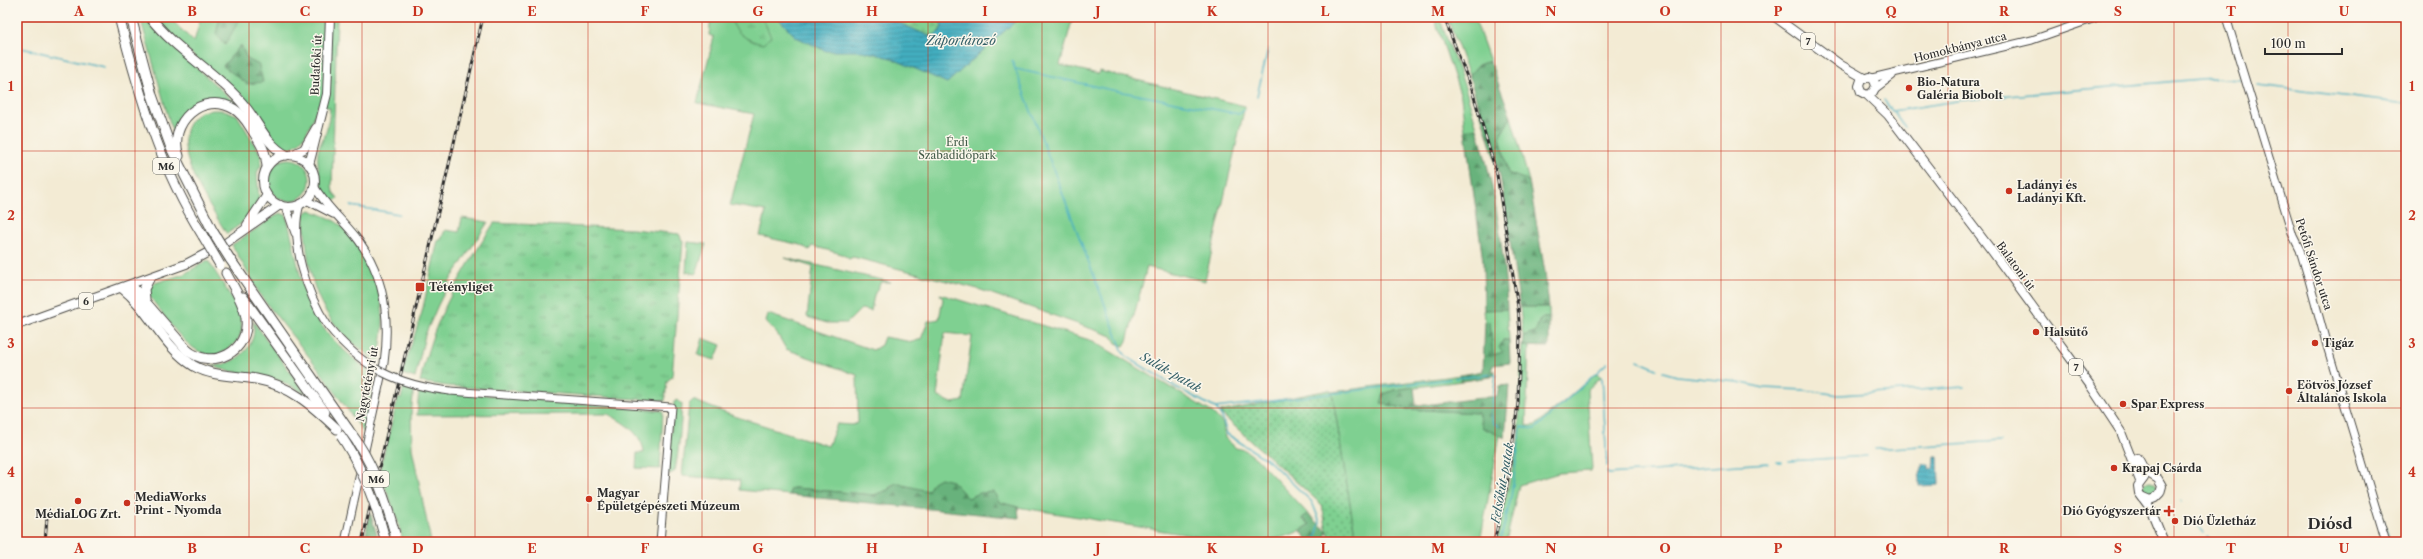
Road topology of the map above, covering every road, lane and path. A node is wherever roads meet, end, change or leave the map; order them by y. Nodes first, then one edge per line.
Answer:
1 (119, 17) edge
2 (131, 17) edge
3 (150, 17) edge
4 (330, 17) edge
5 (1775, 17) edge
6 (2098, 17) edge
7 (2226, 17) edge
8 (1895, 74) junction
9 (1865, 80) junction
10 (1876, 88) junction
11 (1867, 95) junction
12 (322, 114) junction
13 (1888, 115) junction
14 (288, 155) junction
15 (309, 165) junction
16 (267, 166) junction
17 (314, 186) junction
18 (192, 193) junction
19 (267, 195) junction
20 (303, 202) junction
21 (283, 206) junction
22 (338, 218) junction
23 (243, 230) junction
24 (298, 241) junction
25 (223, 269) junction
26 (149, 278) junction
27 (127, 286) junction
28 (145, 300) junction
29 (17, 325) edge
30 (2121, 432) junction
31 (339, 433) junction
32 (2152, 476) junction
33 (2140, 480) junction
34 (2142, 497) junction
35 (2155, 498) junction
36 (2160, 530) junction
37 (396, 538) edge
38 (345, 542) edge
39 (386, 542) edge
40 (660, 542) edge
41 (2164, 542) edge
42 (2386, 542) edge

1 - 25 highway, M6, bridge
2 - 18 highway, M6
3 - 14 highway
4 - 12 main road, Budafoki út
5 - 9 main road, 7
6 - 8 street, Homokbánya utca
7 - 42 street, Petőfi Sándor utca
8 - 9 street, Homokbánya utca
8 - 10 street, Homokbánya utca
9 - 10 main road, 7
9 - 11 main road, 7
10 - 11 main road
10 - 13 main road, Balatoni út / 7
11 - 13 main road, Balatoni út / 7
12 - 14 main road, Budafoki út
12 - 15 main road, Budafoki út
13 - 30 main road, Balatoni út / 7
14 - 15 main road
14 - 16 main road
15 - 17 main road
16 - 18 highway
16 - 19 main road
17 - 20 main road
17 - 22 street, Nagytétényi út
18 - 37 highway, M6, bridge
19 - 21 main road
19 - 23 main road, 6
20 - 21 main road, 6
20 - 22 street, Nagytétényi út
20 - 24 street
21 - 23 main road, 6
21 - 24 street
22 - 38 street, Nagytétényi út
23 - 26 main road, 6
24 - 40 street, bridge
25 - 28 highway
25 - 31 highway, M6
26 - 27 main road, 6
26 - 28 highway
27 - 28 highway
27 - 29 main road, 6
27 - 31 highway
30 - 32 main road, Balatoni út / 7
30 - 33 main road, Balatoni út / 7
31 - 39 highway, M6, bridge
32 - 33 main road
32 - 35 main road, 7
33 - 34 main road, 7
34 - 35 main road
34 - 36 main road, 7
35 - 36 main road, 7
36 - 41 main road, 7

